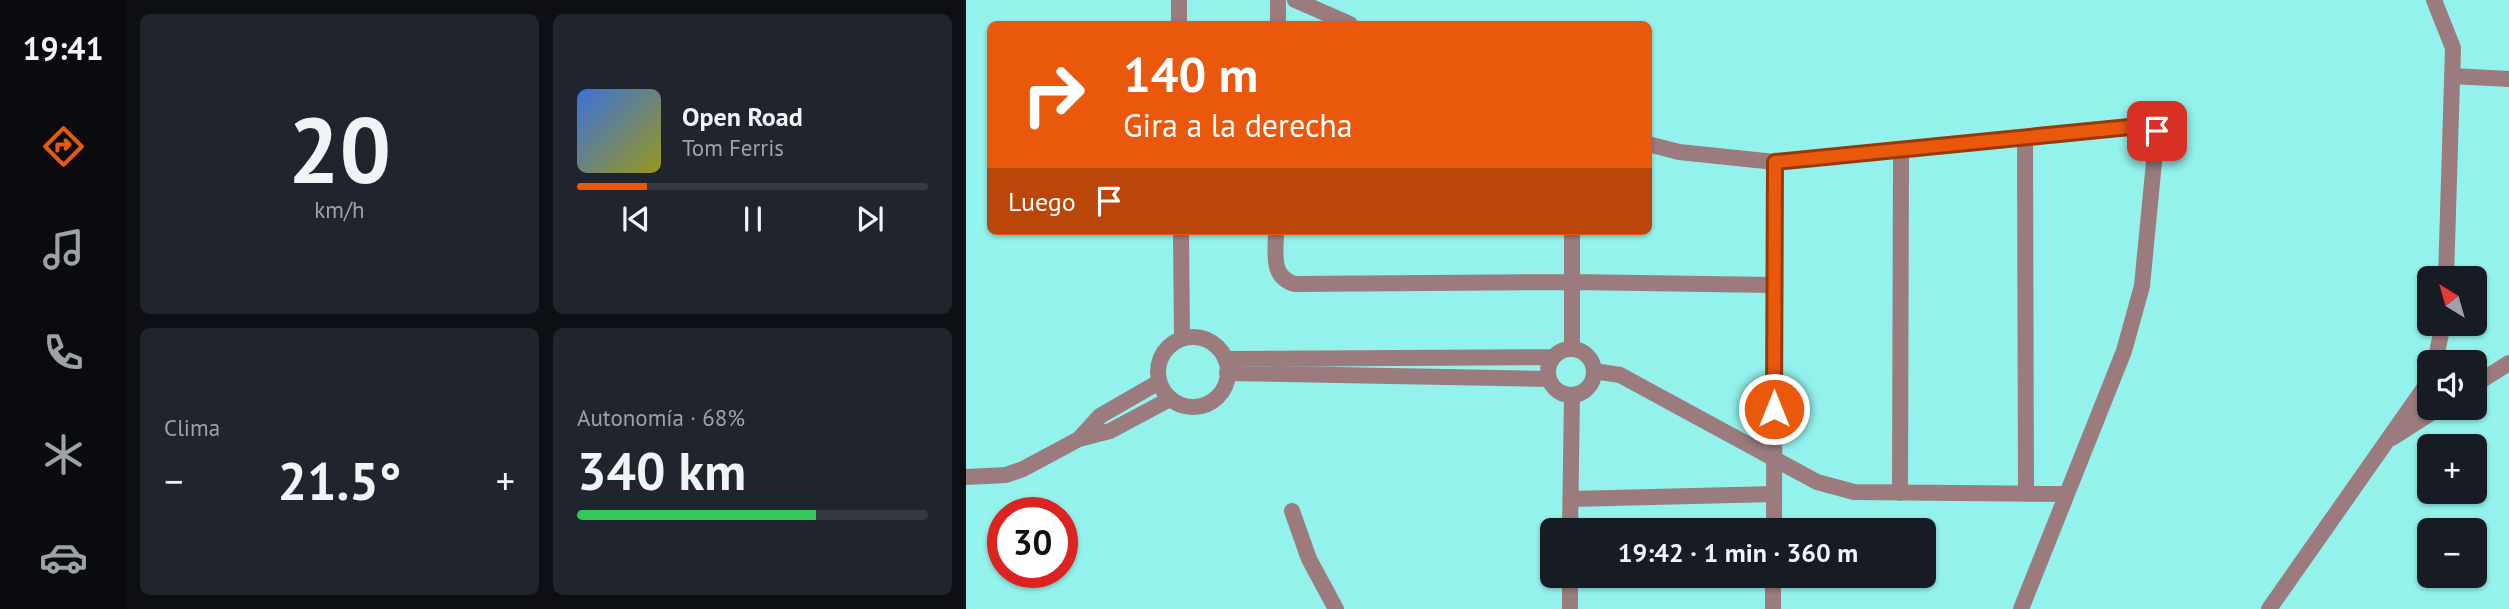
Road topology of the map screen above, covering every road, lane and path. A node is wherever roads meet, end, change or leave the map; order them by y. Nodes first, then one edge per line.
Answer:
1 (1179, 0) edge
2 (1278, 0) edge
3 (1294, 0) edge
4 (2434, 0) edge
5 (1179, 21) edge
6 (1278, 21) edge
7 (1343, 21) edge
8 (2452, 76) junction
9 (2509, 79) edge
10 (2025, 138) junction
11 (1652, 145) edge
12 (1901, 150) junction
13 (1775, 162) junction
14 (1181, 235) edge
15 (1276, 235) edge
16 (1572, 235) edge
17 (2446, 266) edge
18 (1572, 282) junction
19 (1774, 285) junction
20 (1182, 339) junction
21 (1572, 348) junction
22 (1552, 357) junction
23 (2509, 363) edge
24 (1226, 366) junction
25 (1341, 367) junction
26 (1594, 371) junction
27 (2487, 377) edge
28 (1548, 379) junction
29 (1159, 382) junction
30 (1572, 395) junction
31 (2417, 397) edge
32 (1170, 399) junction
33 (2420, 420) edge
34 (1079, 439) junction
35 (2384, 443) junction
36 (1774, 458) junction
37 (966, 477) edge
38 (1900, 493) junction
39 (1774, 494) junction
40 (2026, 494) junction
41 (2067, 494) junction
42 (1571, 499) junction
43 (1292, 511) dead end
44 (1570, 518) edge
45 (1773, 518) edge
46 (1570, 588) edge
47 (1773, 588) edge
48 (1336, 609) edge
49 (1570, 609) edge
50 (1773, 609) edge
51 (2021, 609) edge
52 (2269, 609) edge

1 - 5 street
2 - 6 street
3 - 7 street
4 - 8 street
8 - 9 street
8 - 17 street
10 - 12 street
10 - 40 street
10 - 41 street
11 - 13 street
12 - 13 street
12 - 38 street
13 - 19 street
14 - 20 street
15 - 18 street
16 - 18 street
18 - 19 street
18 - 21 street
19 - 36 street
20 - 24 street
20 - 29 street
21 - 22 street
21 - 26 street
22 - 25 street
22 - 28 street
23 - 27 street
24 - 25 street
24 - 32 street
25 - 28 street
26 - 30 street
26 - 36 street
28 - 30 street
29 - 32 street
29 - 34 street
30 - 42 street
31 - 35 street
32 - 34 street
33 - 35 street
34 - 37 street
35 - 52 street
36 - 38 street
36 - 39 street
38 - 40 street
39 - 42 street
39 - 45 street
40 - 41 street
41 - 51 street
42 - 44 street
43 - 48 street
46 - 49 street
47 - 50 street

